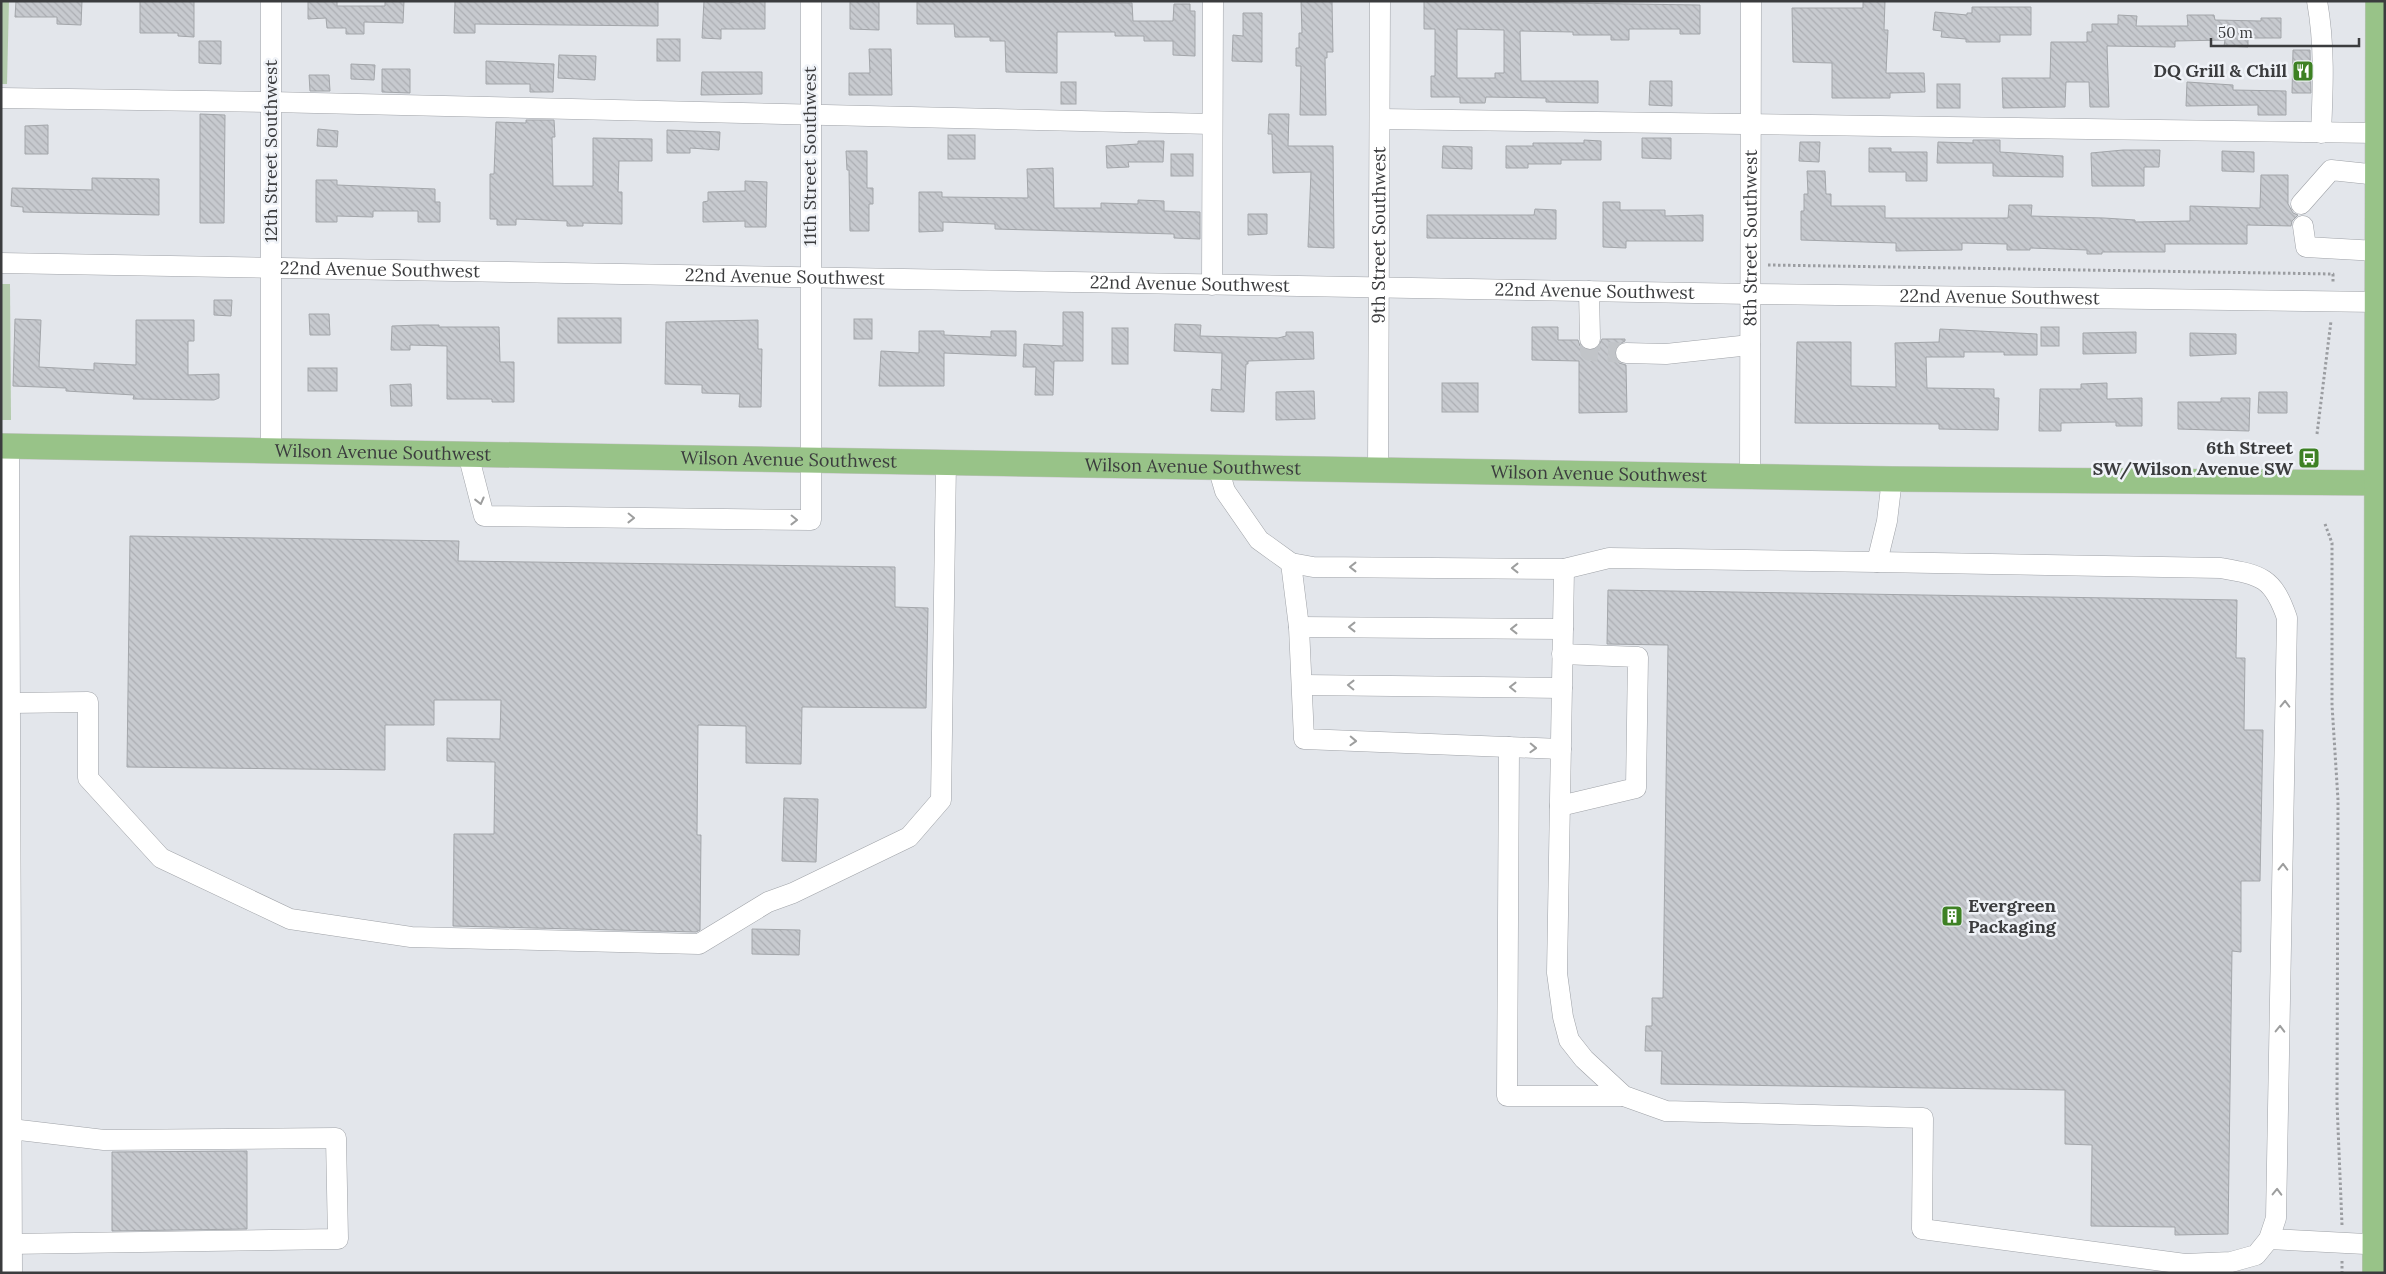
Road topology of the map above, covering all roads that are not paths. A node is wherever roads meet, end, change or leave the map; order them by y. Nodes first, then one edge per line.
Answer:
1 (272, 1) edge
2 (811, 1) edge
3 (1212, 1) edge
4 (1380, 1) edge
5 (1751, 1) edge
6 (2317, 1) edge
7 (2378, 1) edge
8 (1, 98) edge
9 (272, 102) junction
10 (811, 114) junction
11 (1380, 119) junction
12 (1212, 124) junction
13 (1751, 124) junction
14 (2321, 133) junction
15 (2378, 133) junction
16 (2378, 175) junction
17 (2301, 204) dead end
18 (2302, 226) dead end
19 (2377, 250) junction
20 (1, 263) edge
21 (271, 268) junction
22 (810, 277) junction
23 (1212, 284) junction
24 (1379, 288) junction
25 (1589, 291) junction
26 (2380, 291) edge
27 (1751, 294) junction
28 (1590, 339) tunnel mouth
29 (1750, 345) junction
30 (1626, 353) tunnel mouth
31 (5, 446) edge
32 (271, 451) junction
33 (468, 454) junction
34 (810, 460) junction
35 (946, 462) junction
36 (1218, 467) junction
37 (1378, 470) junction
38 (1750, 476) junction
39 (1892, 478) junction
40 (2381, 483) edge
41 (1877, 562) junction
42 (1291, 563) junction
43 (1564, 569) junction
44 (1299, 627) junction
45 (1563, 629) junction
46 (1562, 654) junction
47 (5, 670) edge
48 (1303, 685) junction
49 (1562, 688) junction
50 (10, 703) junction
51 (1509, 747) junction
52 (1561, 749) junction
53 (1560, 806) junction
54 (1624, 1096) junction
55 (11, 1129) junction
56 (2269, 1239) junction
57 (10, 1244) junction
58 (2380, 1245) edge
59 (12, 1273) edge
60 (2375, 1273) edge

1 - 9 street, 12th Street Southwest
2 - 10 street, 11th Street Southwest
3 - 12 street
4 - 11 street, 9th Street Southwest
5 - 13 street, 8th Street Southwest
6 - 14 street
7 - 15 main road
8 - 9 street
9 - 10 street
9 - 21 street, 12th Street Southwest
10 - 12 street
10 - 22 street, 11th Street Southwest
11 - 13 street
11 - 24 street, 9th Street Southwest
12 - 23 street
13 - 14 street
13 - 27 street, 8th Street Southwest
14 - 15 street
15 - 16 main road
16 - 17 street
16 - 19 main road
18 - 19 street
19 - 26 main road
20 - 21 street, 22nd Avenue Southwest
21 - 22 street, 22nd Avenue Southwest
21 - 32 street, 12th Street Southwest
22 - 23 street, 22nd Avenue Southwest
22 - 34 street, 11th Street Southwest
23 - 24 street, 22nd Avenue Southwest
24 - 25 street, 22nd Avenue Southwest
24 - 37 street, 9th Street Southwest
25 - 27 street, 22nd Avenue Southwest
25 - 28 street
26 - 27 street, 22nd Avenue Southwest
26 - 40 main road
27 - 29 street, 8th Street Southwest
29 - 30 street
29 - 38 street, 8th Street Southwest
31 - 32 main road, Wilson Avenue Southwest
31 - 47 street
32 - 33 main road, Wilson Avenue Southwest
33 - 34 main road, Wilson Avenue Southwest
33 -> 34 street, 11th Street Southwest
34 - 35 main road, Wilson Avenue Southwest
35 - 36 main road, Wilson Avenue Southwest
35 - 50 street
36 - 37 main road, Wilson Avenue Southwest
36 - 42 street
37 - 38 main road, Wilson Avenue Southwest
38 - 39 main road, Wilson Avenue Southwest
39 - 40 main road, Wilson Avenue Southwest
39 - 41 street
40 - 58 main road
41 - 43 street
56 -> 41 street
43 -> 42 street
42 - 44 street
43 - 45 street
45 -> 44 street
44 - 48 street
45 - 46 street
46 - 49 street
46 - 53 street
47 - 50 street
49 -> 48 street
48 -> 51 street
49 - 52 street
50 - 55 street
51 -> 52 street
51 - 54 street
52 - 53 street
53 - 54 street
54 - 56 street
55 - 57 street
55 - 57 street
56 - 58 street
57 - 59 street
58 - 60 main road

